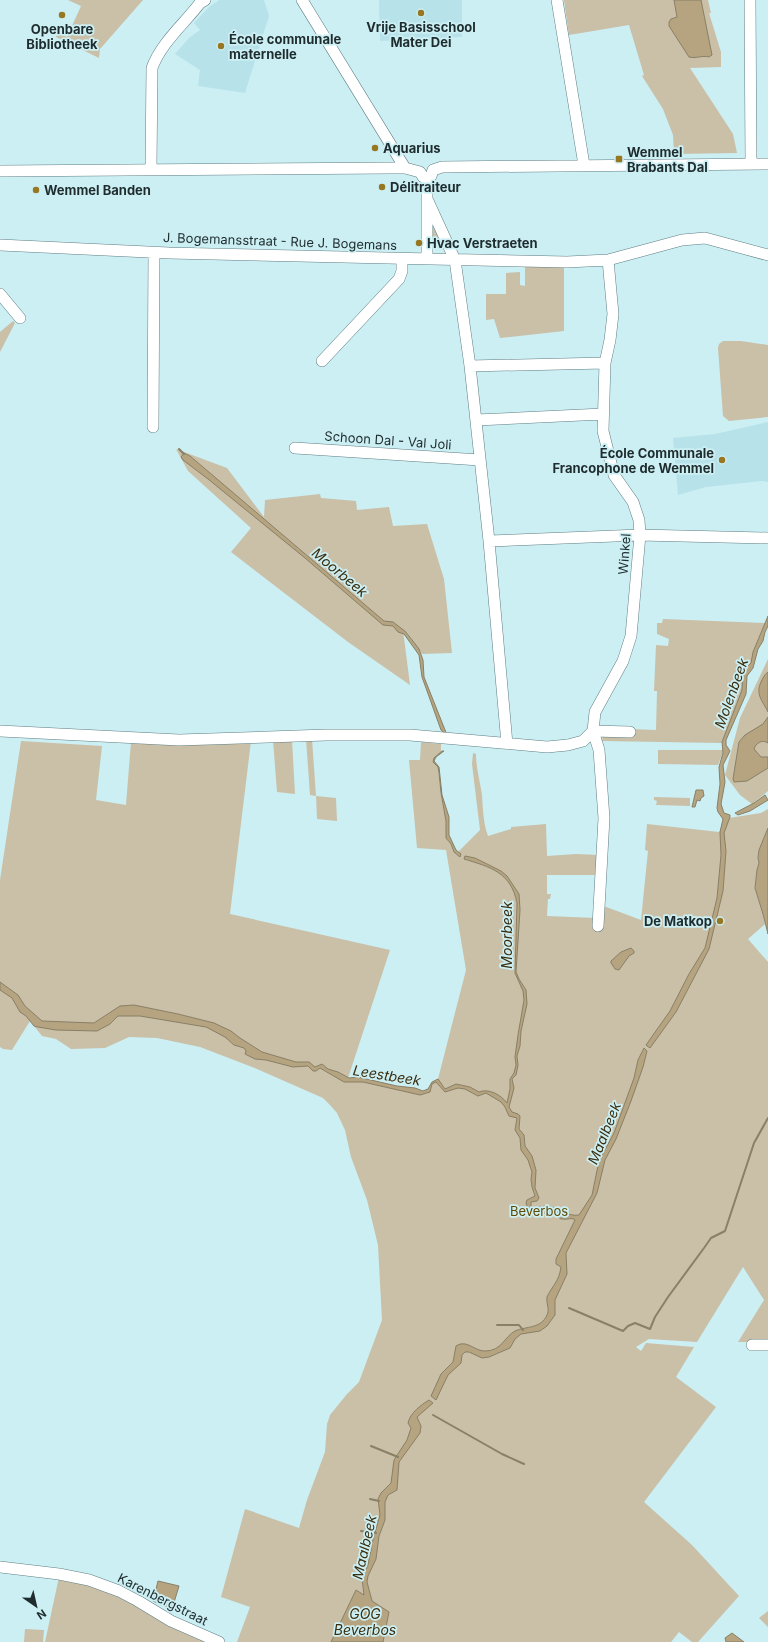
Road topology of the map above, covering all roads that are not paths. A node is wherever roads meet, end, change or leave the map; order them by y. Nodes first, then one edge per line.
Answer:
1 (204, 0) edge
2 (302, 0) edge
3 (557, 0) edge
4 (750, 0) edge
5 (751, 164) junction
6 (768, 164) edge
7 (584, 165) junction
8 (406, 168) junction
9 (151, 169) junction
10 (0, 171) edge
11 (427, 173) junction
12 (428, 200) junction
13 (0, 245) edge
14 (154, 252) junction
15 (768, 255) edge
16 (402, 259) junction
17 (426, 259) junction
18 (455, 260) junction
19 (608, 260) junction
20 (0, 294) edge
21 (20, 318) dead end
22 (322, 361) dead end
23 (605, 363) junction
24 (470, 366) junction
25 (603, 414) junction
26 (476, 420) junction
27 (153, 428) dead end
28 (295, 448) dead end
29 (480, 460) junction
30 (640, 535) junction
31 (768, 538) edge
32 (490, 541) junction
33 (0, 731) edge
34 (593, 731) junction
35 (630, 732) dead end
36 (507, 744) junction
37 (598, 926) dead end
38 (752, 1345) dead end
39 (768, 1345) edge
40 (0, 1567) edge
41 (219, 1642) edge

1 - 9 street
2 - 8 street
3 - 7 street
4 - 5 street
5 - 6 street
5 - 7 street
7 - 11 street
8 - 9 street
8 - 11 street
9 - 10 street
11 - 12 street
12 - 17 street
12 - 18 street
13 - 14 street, J. Bogemansstraat - Rue J. Bogemans
14 - 16 street, J. Bogemansstraat - Rue J. Bogemans
14 - 27 street
15 - 19 street, J. Bogemansstraat - Rue J. Bogemans
16 - 17 street, J. Bogemansstraat - Rue J. Bogemans
16 - 22 street
17 - 18 street, J. Bogemansstraat - Rue J. Bogemans
18 - 19 street, J. Bogemansstraat - Rue J. Bogemans
18 - 24 street
19 - 23 street, Winkel
20 - 21 street
23 - 24 street
23 - 25 street, Winkel
24 - 26 street
25 - 26 street
25 - 30 street, Winkel
26 - 29 street
28 - 29 street, Schoon Dal - Val Joli
29 - 32 street
30 - 31 street
30 - 32 street
30 - 34 street, Winkel
32 - 36 street
33 - 36 street
34 - 35 street
34 - 36 street
34 - 37 street
38 - 39 street
40 - 41 street, Karenbergstraat

